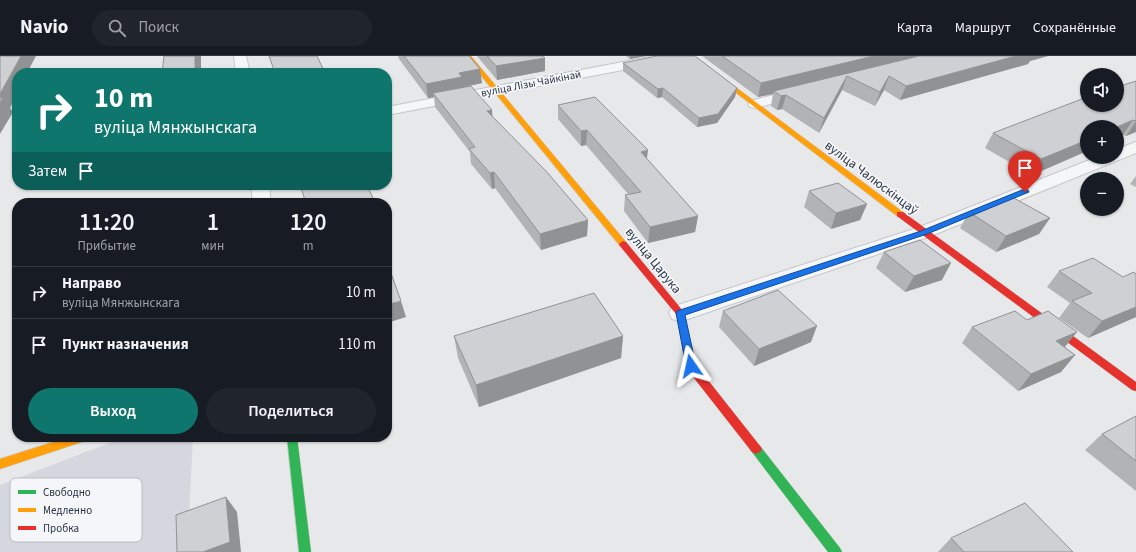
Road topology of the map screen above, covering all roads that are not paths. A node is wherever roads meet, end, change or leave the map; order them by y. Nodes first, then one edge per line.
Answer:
1 (240, 56) edge
2 (468, 56) edge
3 (675, 56) edge
4 (691, 56) edge
5 (242, 68) edge
6 (497, 89) junction
7 (815, 89) edge
8 (755, 104) junction
9 (392, 110) edge
10 (1136, 147) edge
11 (1124, 152) edge
12 (1094, 164) edge
13 (924, 232) junction
14 (680, 313) junction
15 (1136, 387) edge
16 (68, 442) edge
17 (293, 442) edge
18 (0, 464) edge
19 (305, 552) edge
20 (836, 552) edge

1 - 5 street
2 - 6 street, вуліца Царука
3 - 6 street, вуліца Лізы Чайкінай
4 - 8 street, вуліца Чалюскінцаў
6 - 9 street, вуліца Лізы Чайкінай
6 - 14 street, вуліца Царука
7 - 8 street
8 - 13 street, вуліца Чалюскінцаў
10 - 11 street
12 - 13 street
13 - 14 street
13 - 15 street, вуліца Чалюскінцаў
14 - 20 street, вуліца Царука
16 - 18 street
17 - 19 street

